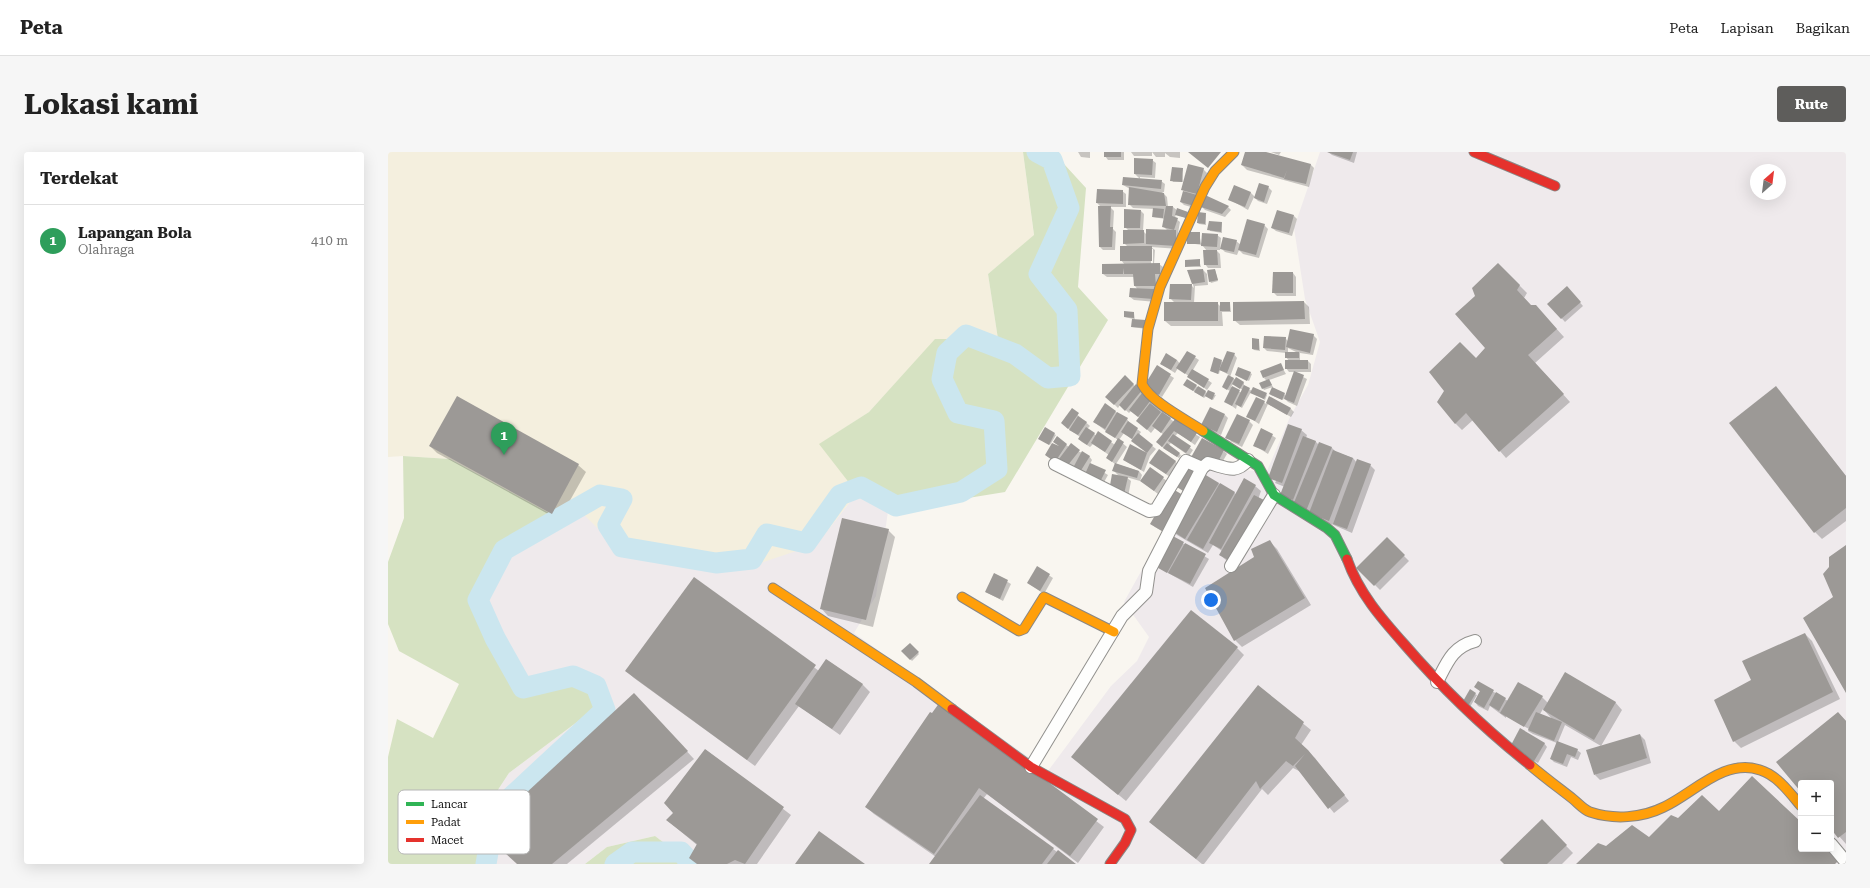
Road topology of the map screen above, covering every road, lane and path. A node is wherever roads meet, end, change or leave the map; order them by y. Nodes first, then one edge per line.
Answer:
1 (1234, 152) edge
2 (1474, 152) edge
3 (1555, 186) dead end
4 (1248, 460) junction
5 (1055, 464) dead end
6 (1202, 468) junction
7 (1274, 496) junction
8 (1231, 566) dead end
9 (774, 588) dead end
10 (962, 597) dead end
11 (1114, 632) junction
12 (1475, 641) dead end
13 (1436, 682) junction
14 (1031, 767) junction
15 (1798, 803) edge
16 (1834, 848) edge
17 (1846, 862) edge
18 (1110, 864) edge

1 - 4 street
2 - 3 street
4 - 6 street
4 - 7 street
5 - 6 street
6 - 11 street
7 - 8 street
7 - 13 street
9 - 14 street
10 - 11 street
11 - 14 street
12 - 13 street
13 - 15 street
14 - 18 street
16 - 17 street

